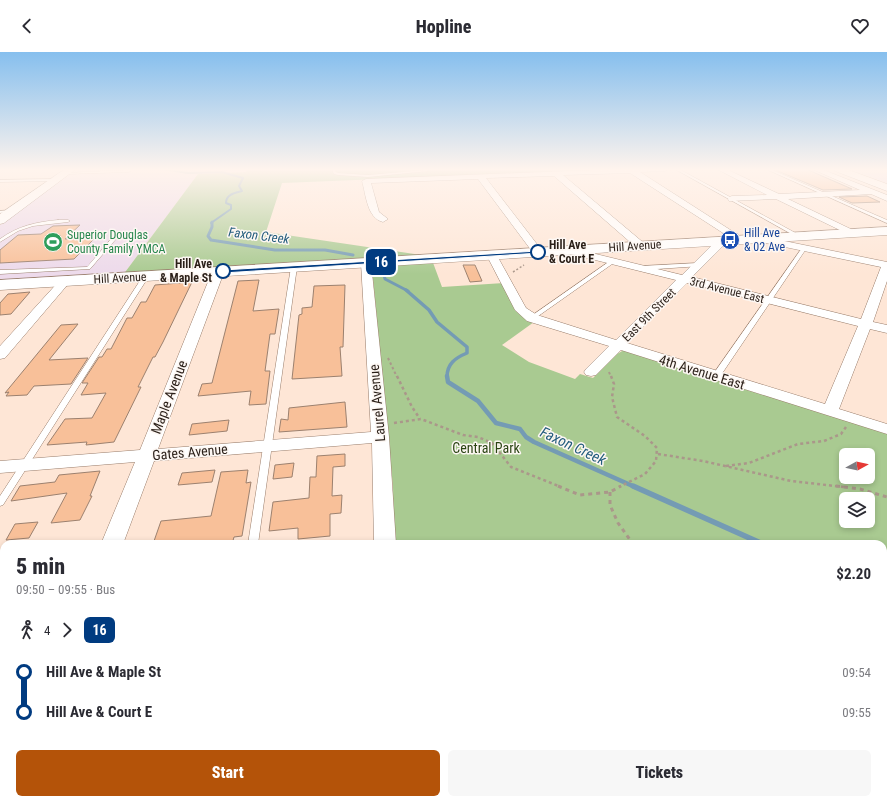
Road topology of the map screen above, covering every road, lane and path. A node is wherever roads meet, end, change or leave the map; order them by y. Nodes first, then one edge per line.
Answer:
1 (22, 204) edge
2 (372, 204) edge
3 (502, 204) edge
4 (592, 204) edge
5 (685, 204) edge
6 (740, 204) edge
7 (793, 204) edge
8 (848, 204) edge
9 (12, 211) junction
10 (0, 212) edge
11 (383, 219) dead end
12 (0, 220) edge
13 (68, 221) dead end
14 (887, 222) edge
15 (887, 231) edge
16 (852, 233) junction
17 (2, 237) edge
18 (114, 239) dead end
19 (741, 240) junction
20 (0, 241) edge
21 (722, 241) junction
22 (801, 242) junction
23 (641, 246) junction
24 (567, 250) junction
25 (538, 252) junction
26 (491, 254) junction
27 (366, 262) junction
28 (612, 262) junction
29 (525, 265) dead end
30 (699, 265) junction
31 (887, 265) edge
32 (294, 267) junction
33 (639, 268) junction
34 (0, 272) edge
35 (218, 272) junction
36 (146, 276) junction
37 (65, 277) junction
38 (504, 277) junction
39 (684, 279) junction
40 (0, 285) edge
41 (769, 300) junction
42 (527, 314) junction
43 (866, 324) junction
44 (887, 329) edge
45 (618, 346) junction
46 (373, 354) junction
47 (0, 355) edge
48 (601, 362) junction
49 (591, 372) dead end
50 (716, 376) junction
51 (830, 411) junction
52 (853, 418) junction
53 (421, 419) junction
54 (887, 429) edge
55 (380, 433) junction
56 (266, 446) junction
57 (658, 454) junction
58 (146, 456) junction
59 (24, 465) junction
60 (724, 466) junction
61 (0, 467) edge
62 (610, 492) junction
63 (887, 496) edge
64 (0, 502) edge
65 (114, 540) edge
66 (254, 540) edge
67 (385, 540) edge
68 (630, 540) edge

1 - 9 main road
2 - 11 street
3 - 25 street
4 - 23 street
5 - 19 street
6 - 22 lane
7 - 16 street
8 - 14 lane
9 - 10 lane
9 - 12 main road
13 - 17 lane
15 - 16 main road, Hill Avenue
16 - 22 main road, Hill Avenue
17 - 20 lane
18 - 37 lane
19 - 21 main road, Hill Avenue
19 - 22 main road, Hill Avenue
21 - 23 main road, Hill Avenue
21 - 30 street, East 9th Street
22 - 31 street
22 - 41 lane
23 - 24 main road, Hill Avenue
24 - 25 main road, Hill Avenue
24 - 28 street, 3rd Avenue East
25 - 26 main road, Hill Avenue
26 - 27 main road, Hill Avenue
26 - 38 street
27 - 32 main road, Hill Avenue
27 - 46 street, Laurel Avenue
28 - 33 street, 3rd Avenue East
28 - 42 lane
29 - 38 path
30 - 33 lane
30 - 39 street, East 9th Street
31 - 43 street
32 - 35 main road, Hill Avenue
32 - 56 lane
33 - 39 street, 3rd Avenue East
34 - 37 lane
35 - 36 main road, Hill Avenue
35 - 58 street, Maple Avenue
36 - 37 main road, Hill Avenue
36 - 59 lane
37 - 40 main road, Hill Avenue
37 - 47 street
38 - 42 street
39 - 41 street, 3rd Avenue East
39 - 45 street, East 9th Street
41 - 43 street, 3rd Avenue East
41 - 50 lane
42 - 45 street, 4th Avenue East
43 - 44 street, 3rd Avenue East
43 - 51 street
45 - 48 street, East 9th Street
45 - 50 street, 4th Avenue East
46 - 53 path
46 - 55 street, Laurel Avenue
48 - 49 street, East 9th Street
48 - 57 path
50 - 51 street, 4th Avenue East
51 - 52 street, 4th Avenue East
52 - 54 street, 4th Avenue East
52 - 60 path
53 - 55 path
53 - 62 path
55 - 56 street, Gates Avenue
55 - 67 street, Laurel Avenue
56 - 58 street, Gates Avenue
56 - 66 lane
57 - 60 path
57 - 62 path
58 - 59 street, Gates Avenue
58 - 65 street, Maple Avenue
59 - 61 street, Gates Avenue
59 - 64 lane
60 - 63 path
62 - 68 path

